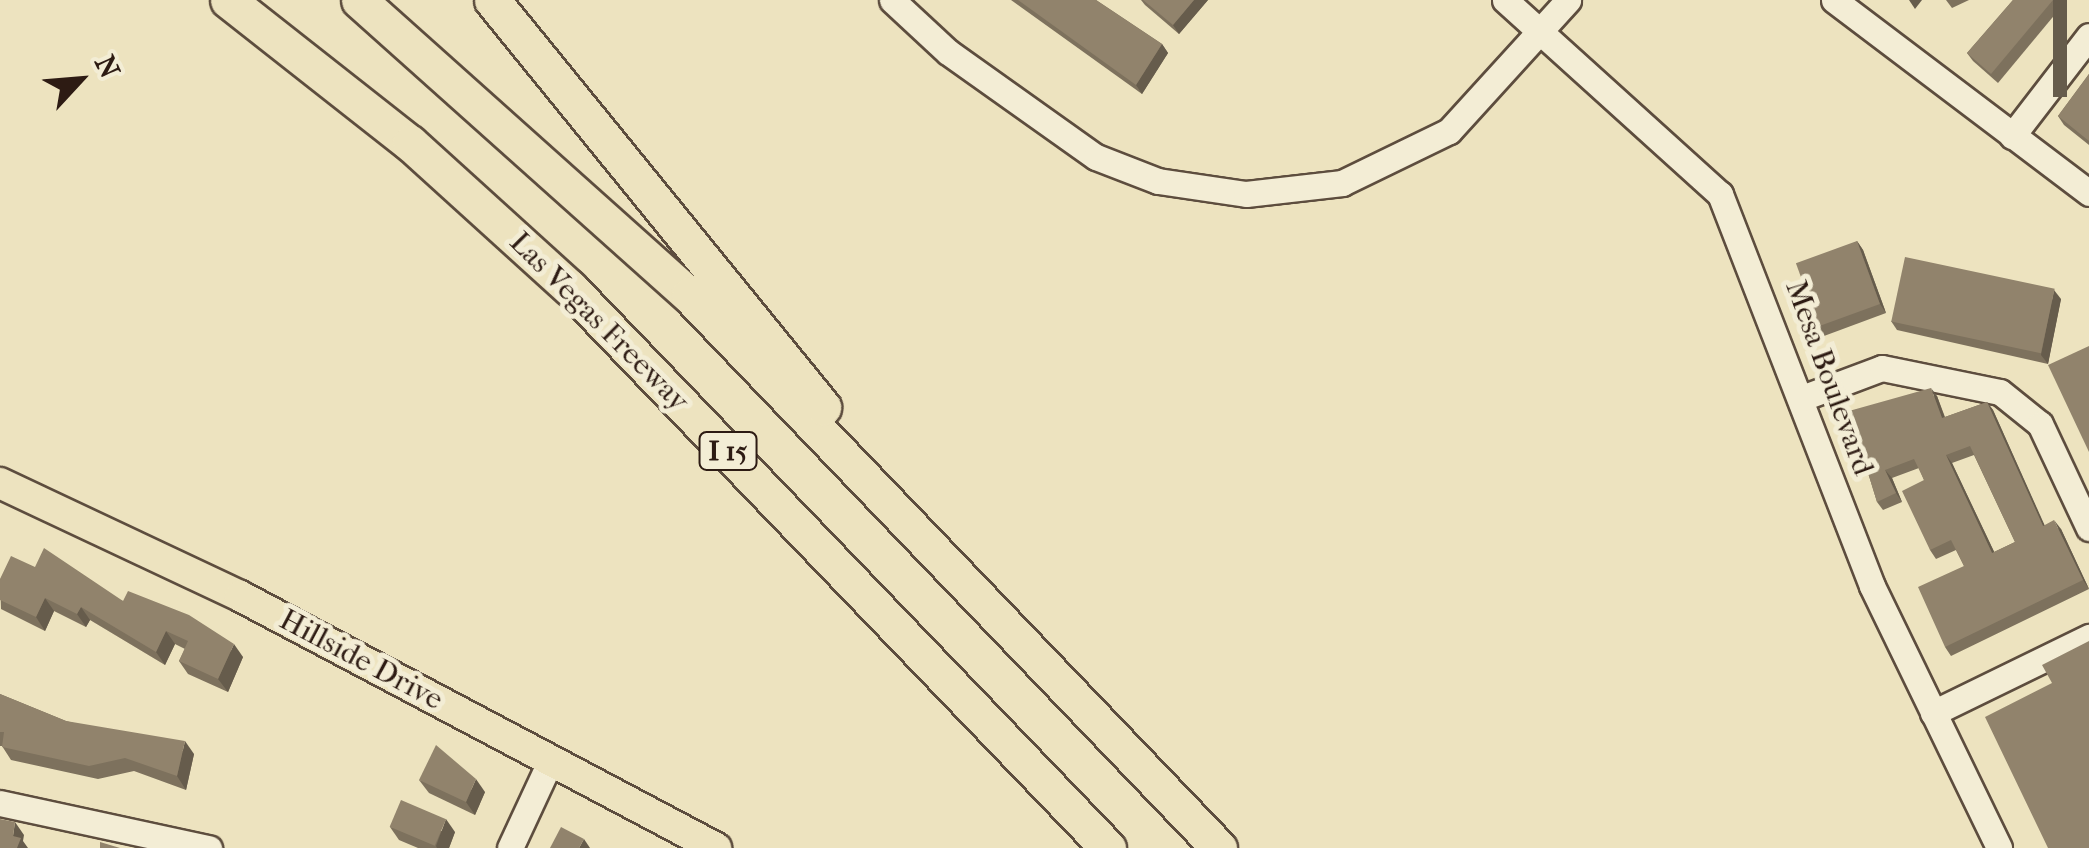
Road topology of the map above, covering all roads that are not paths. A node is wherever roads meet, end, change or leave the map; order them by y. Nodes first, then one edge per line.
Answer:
1 (204, 0) edge
2 (228, 0) edge
3 (359, 0) edge
4 (492, 0) edge
5 (892, 0) edge
6 (1505, 0) edge
7 (1568, 0) edge
8 (1834, 0) edge
9 (1541, 31) junction
10 (2089, 36) edge
11 (328, 76) junction
12 (2012, 136) junction
13 (2089, 193) edge
14 (1802, 398) junction
15 (0, 484) edge
16 (2089, 528) edge
17 (922, 538) junction
18 (2089, 637) edge
19 (1933, 713) junction
20 (550, 762) junction
21 (0, 802) edge
22 (208, 848) edge
23 (510, 848) edge
24 (716, 848) edge
25 (1108, 848) edge
26 (1219, 848) edge
27 (2000, 848) edge

1 - 11 highway
2 - 11 highway, Las Vegas Freeway / I 15
3 - 17 highway, I 15
4 - 17 highway
5 - 9 street
6 - 9 street, Mesa Boulevard
7 - 9 street
8 - 12 street
9 - 14 street, Mesa Boulevard
10 - 12 street
11 - 25 highway, Las Vegas Freeway / I 15
12 - 13 street
14 - 16 street
14 - 19 street, Mesa Boulevard
15 - 20 main road, Hillside Drive
17 - 26 highway, I 15
18 - 19 street
19 - 27 street, Mesa Boulevard
20 - 23 street
20 - 24 main road, Hillside Drive
21 - 22 street

